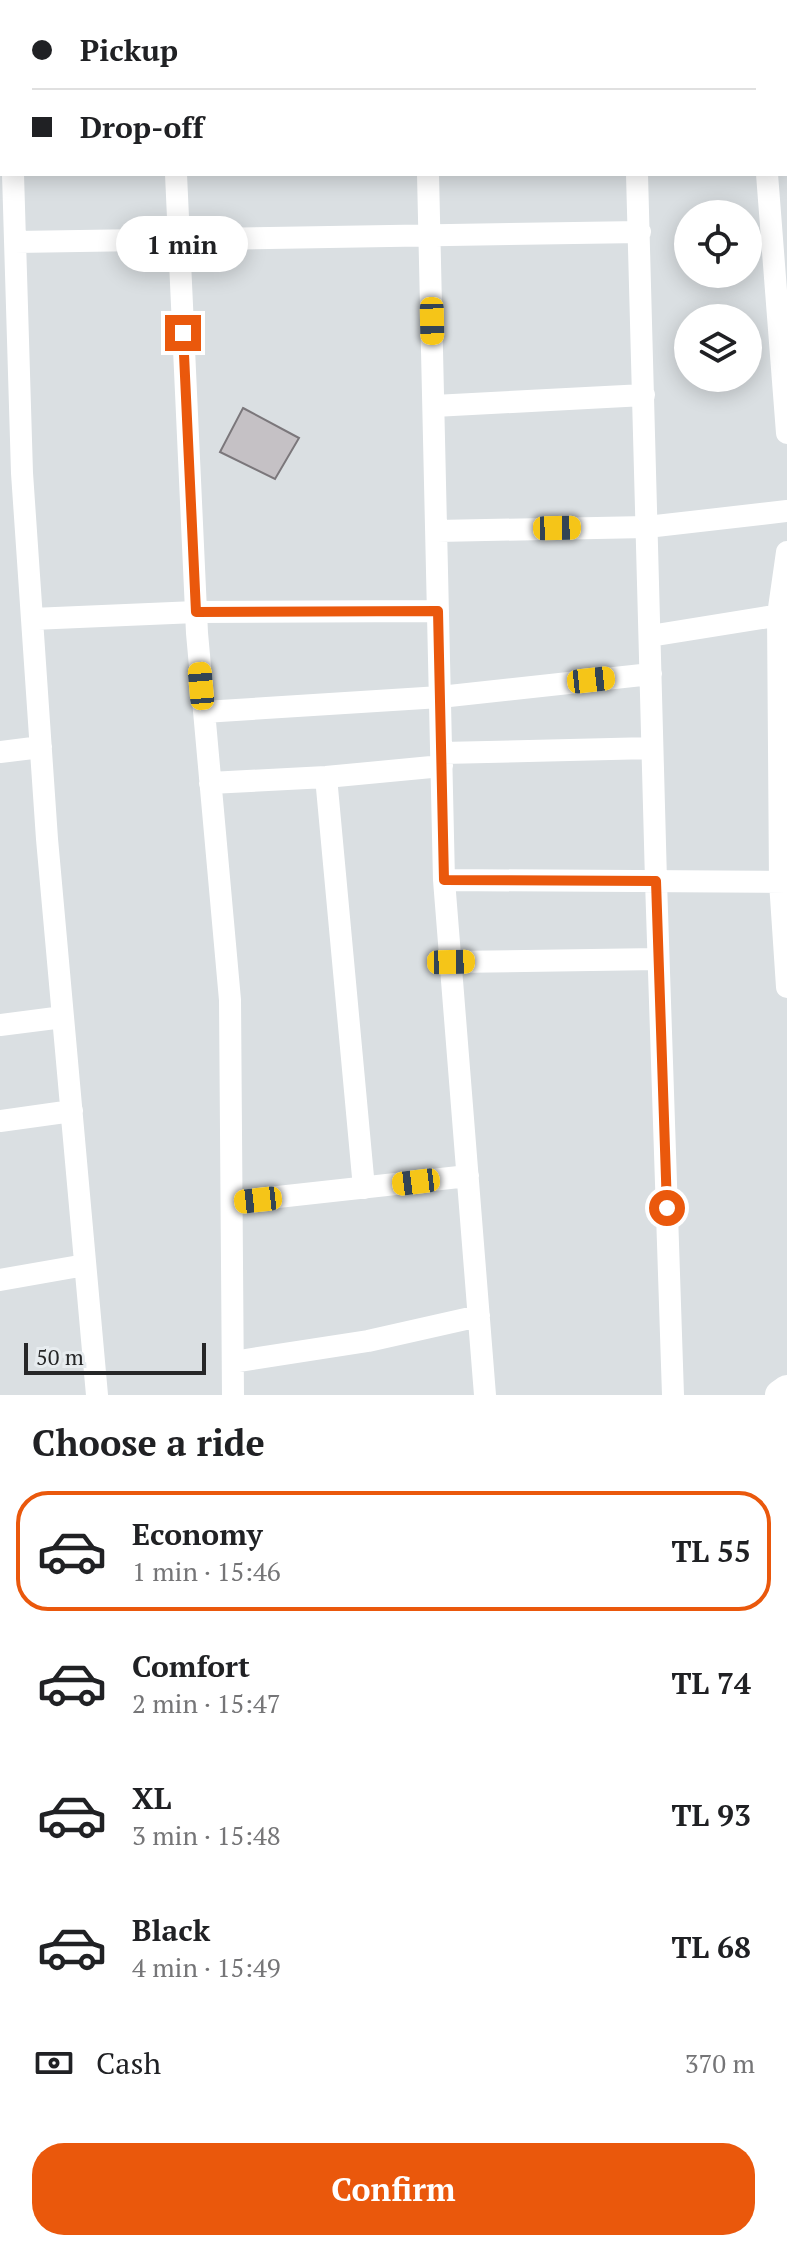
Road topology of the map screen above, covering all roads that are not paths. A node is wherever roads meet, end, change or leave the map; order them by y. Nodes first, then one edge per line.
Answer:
1 (13, 176) edge
2 (176, 176) edge
3 (428, 176) edge
4 (637, 176) edge
5 (767, 176) edge
6 (640, 232) junction
7 (430, 237) junction
8 (179, 240) junction
9 (15, 242) junction
10 (8, 268) edge
11 (644, 395) junction
12 (434, 406) junction
13 (787, 433) edge
14 (787, 511) edge
15 (647, 527) junction
16 (437, 531) junction
17 (787, 552) edge
18 (438, 611) junction
19 (196, 612) junction
20 (782, 614) edge
21 (32, 619) junction
22 (650, 636) junction
23 (651, 674) junction
24 (440, 697) junction
25 (204, 712) junction
26 (41, 747) junction
27 (652, 748) junction
28 (0, 752) edge
29 (442, 759) junction
30 (326, 777) junction
31 (210, 783) junction
32 (444, 880) junction
33 (656, 881) junction
34 (784, 882) edge
35 (658, 959) junction
36 (451, 962) junction
37 (787, 987) edge
38 (63, 1017) junction
39 (0, 1025) edge
40 (72, 1111) junction
41 (0, 1121) edge
42 (468, 1176) junction
43 (364, 1188) junction
44 (232, 1202) junction
45 (85, 1265) junction
46 (0, 1280) edge
47 (479, 1316) junction
48 (233, 1362) junction
49 (787, 1390) edge
50 (97, 1395) edge
51 (233, 1395) edge
52 (485, 1395) edge
53 (673, 1395) edge
54 (780, 1395) edge

1 - 9 street
2 - 8 street
3 - 7 street
4 - 6 street
5 - 13 street
6 - 7 street
6 - 11 street
7 - 8 street
7 - 12 street
8 - 9 street
8 - 19 street
9 - 10 street
10 - 21 street
11 - 12 street
11 - 15 street
12 - 16 street
14 - 15 street
15 - 16 street
15 - 22 street
16 - 18 street
17 - 20 street
18 - 19 street
18 - 24 street
19 - 21 street
19 - 25 street
20 - 22 street
20 - 34 street
21 - 26 street
22 - 23 street
23 - 24 street
23 - 27 street
24 - 25 street
24 - 29 street
25 - 31 street
26 - 28 street
26 - 38 street
27 - 29 street
27 - 33 street
29 - 30 street
29 - 32 street
30 - 31 street
30 - 43 street
31 - 44 street
32 - 33 street
32 - 36 street
33 - 34 street
33 - 35 street
34 - 37 street
35 - 36 street
35 - 53 street
36 - 42 street
38 - 39 street
38 - 40 street
40 - 41 street
40 - 45 street
42 - 43 street
42 - 47 street
43 - 44 street
44 - 48 street
45 - 46 street
45 - 50 street
47 - 48 street
47 - 52 street
48 - 51 street
49 - 54 main road

